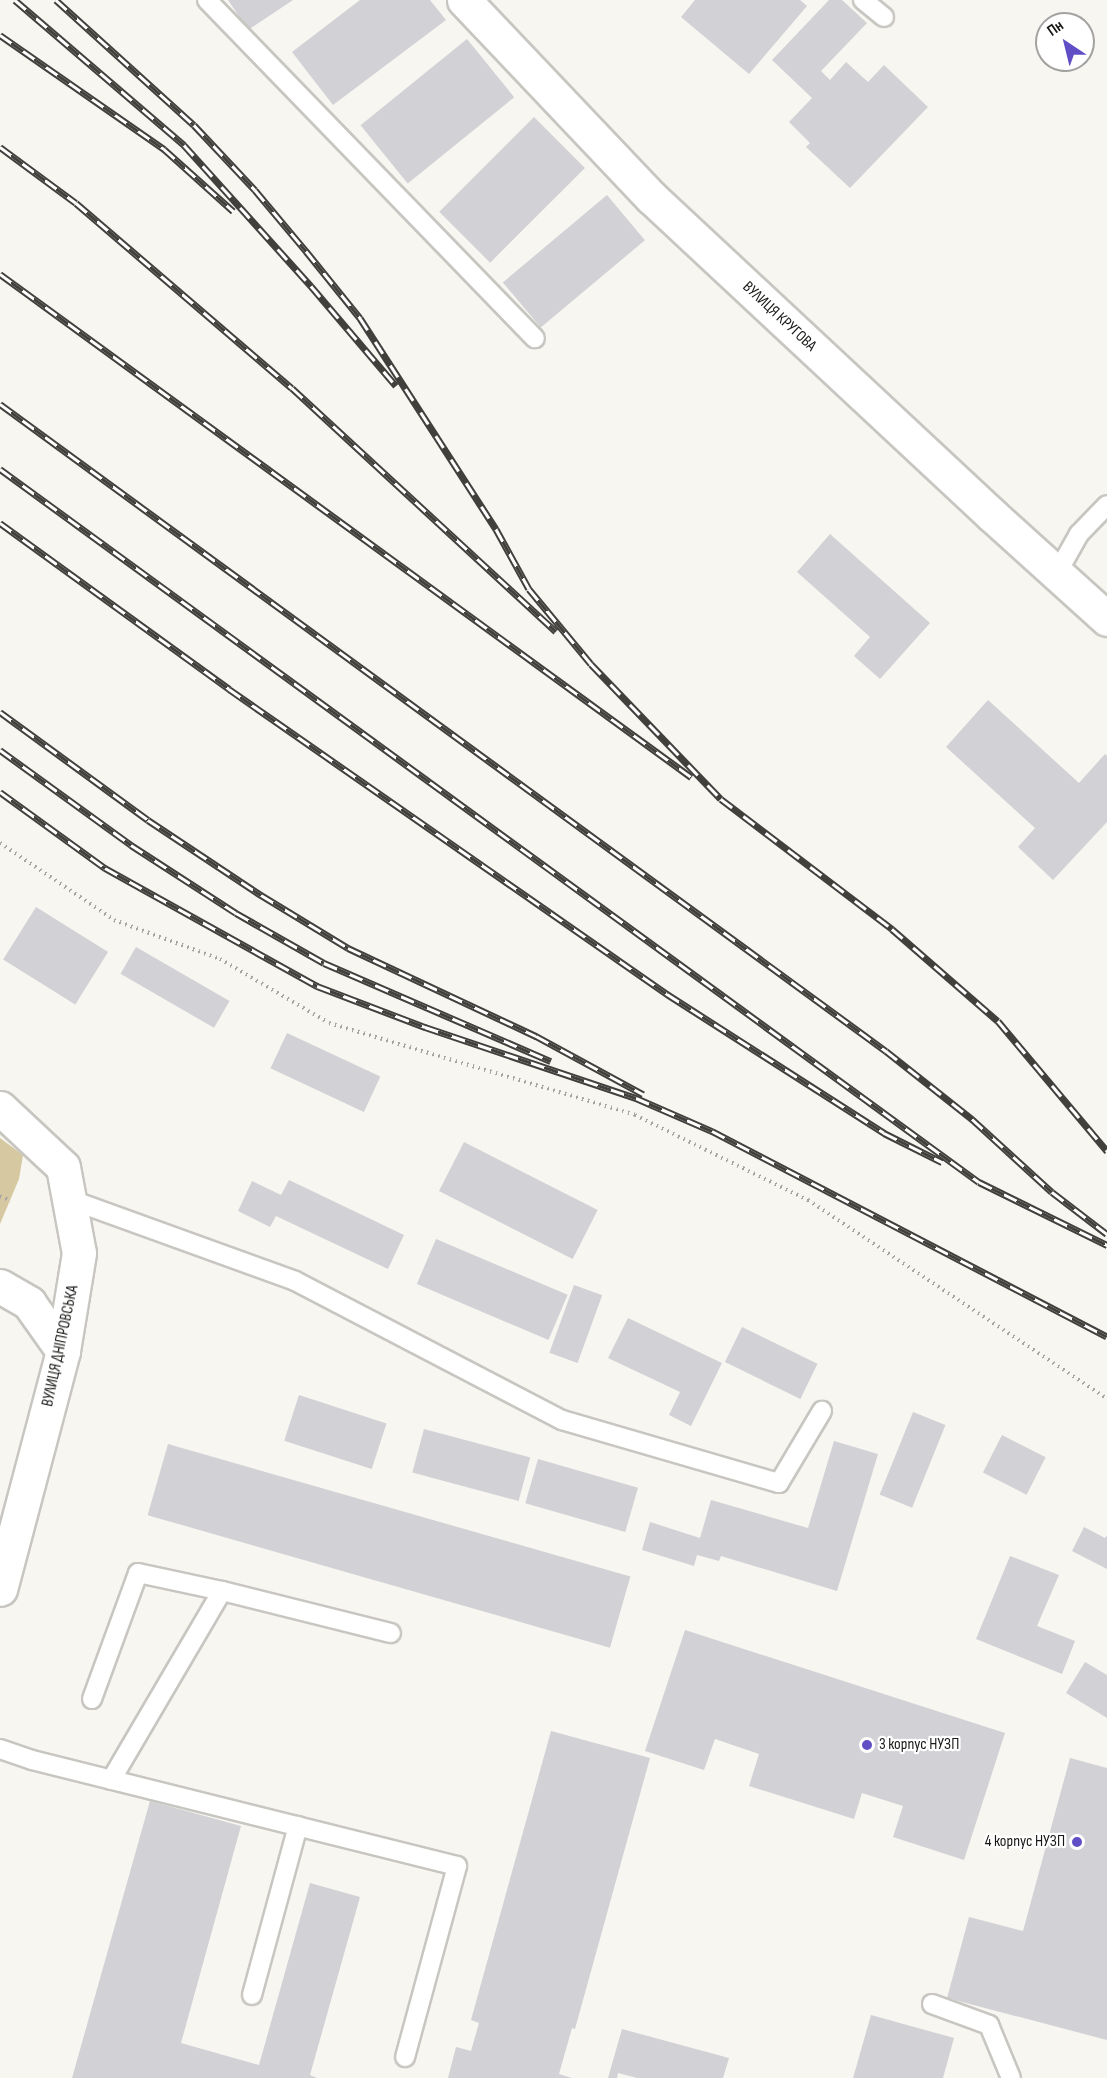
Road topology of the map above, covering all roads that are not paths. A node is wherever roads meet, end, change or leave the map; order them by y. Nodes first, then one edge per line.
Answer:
1 (207, 0) edge
2 (464, 0) edge
3 (863, 0) edge
4 (884, 17) dead end
5 (535, 338) dead end
6 (1107, 505) edge
7 (1056, 574) junction
8 (1107, 619) edge
9 (7, 1113) edge
10 (69, 1199) junction
11 (0, 1286) edge
12 (63, 1351) junction
13 (822, 1411) dead end
14 (0, 1589) edge
15 (222, 1591) junction
16 (391, 1633) dead end
17 (92, 1699) dead end
18 (0, 1749) edge
19 (111, 1780) junction
20 (298, 1826) junction
21 (252, 1995) dead end
22 (932, 2004) dead end
23 (405, 2057) dead end
24 (1011, 2078) edge

1 - 5 lane
2 - 7 street, ВУЛИЦЯ КРУГОВА
3 - 4 lane
6 - 7 lane
7 - 8 street, ВУЛИЦЯ КРУГОВА
9 - 10 street, ВУЛИЦЯ ДНІПРОВСЬКА
10 - 12 street, ВУЛИЦЯ ДНІПРОВСЬКА
10 - 13 lane
11 - 12 street
12 - 14 street, ВУЛИЦЯ ДНІПРОВСЬКА
15 - 16 lane
15 - 17 lane
15 - 19 lane
18 - 19 lane
19 - 20 lane
20 - 21 lane
20 - 23 lane
22 - 24 lane

